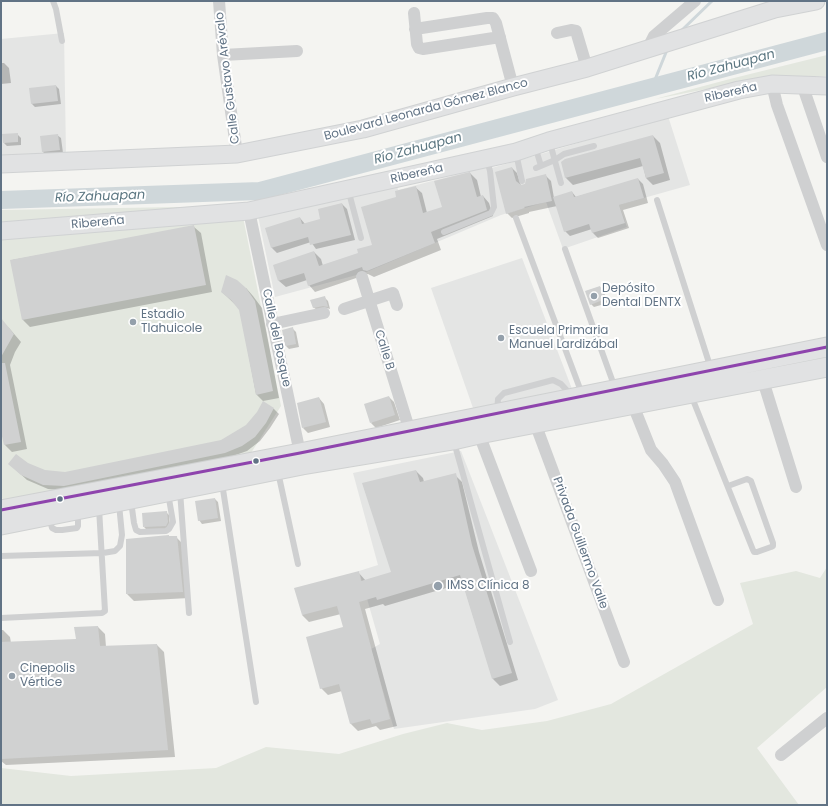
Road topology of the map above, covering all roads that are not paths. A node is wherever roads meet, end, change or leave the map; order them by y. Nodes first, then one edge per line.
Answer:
1 (53, 1) edge
2 (219, 1) edge
3 (694, 1) edge
4 (816, 1) edge
5 (414, 13) dead end
6 (415, 29) junction
7 (556, 33) dead end
8 (500, 37) junction
9 (62, 41) dead end
10 (647, 50) junction
11 (297, 51) dead end
12 (223, 55) junction
13 (587, 68) junction
14 (772, 84) junction
15 (802, 84) junction
16 (827, 86) edge
17 (513, 87) junction
18 (542, 143) junction
19 (594, 146) dead end
20 (516, 152) junction
21 (237, 154) junction
22 (827, 157) edge
23 (487, 158) junction
24 (555, 160) junction
25 (1, 164) edge
26 (522, 181) dead end
27 (561, 183) dead end
28 (348, 189) junction
29 (657, 200) dead end
30 (249, 211) junction
31 (516, 218) dead end
32 (1, 231) edge
33 (444, 232) dead end
34 (361, 238) dead end
35 (827, 245) edge
36 (565, 249) dead end
37 (362, 277) dead end
38 (369, 301) junction
39 (397, 305) dead end
40 (344, 309) dead end
41 (324, 313) dead end
42 (272, 324) junction
43 (827, 347) edge
44 (757, 362) junction
45 (827, 367) edge
46 (711, 370) junction
47 (762, 380) junction
48 (689, 384) junction
49 (615, 389) junction
50 (578, 396) junction
51 (633, 405) junction
52 (535, 423) junction
53 (451, 431) junction
54 (479, 434) junction
55 (410, 436) junction
56 (301, 459) junction
57 (278, 470) junction
58 (222, 482) junction
59 (728, 486) junction
60 (796, 487) dead end
61 (174, 490) junction
62 (125, 501) junction
63 (99, 506) junction
64 (1, 510) edge
65 (1, 525) edge
66 (103, 553) junction
67 (1, 556) edge
68 (298, 564) dead end
69 (531, 571) dead end
70 (718, 600) dead end
71 (189, 613) dead end
72 (1, 618) edge
73 (510, 642) dead end
74 (624, 662) dead end
75 (256, 702) dead end
76 (827, 718) edge
77 (781, 755) dead end

1 - 9 lane
2 - 12 street, Calle Gustavo Arévalo
3 - 10 street
4 - 10 street, Boulevard Leonarda Gómez Blanco
5 - 6 street
6 - 8 street
6 - 8 street
7 - 13 street
8 - 17 street
10 - 13 street, Boulevard Leonarda Gómez Blanco
11 - 12 street
12 - 21 street, Calle Gustavo Arévalo
13 - 17 street, Boulevard Leonarda Gómez Blanco
14 - 15 street, Ribereña
14 - 18 street, Ribereña
14 - 35 street
15 - 16 street, Ribereña
15 - 22 street
17 - 21 street, Boulevard Leonarda Gómez Blanco
18 - 20 street, Ribereña
18 - 24 lane
18 - 24 lane
19 - 24 lane
20 - 23 street, Ribereña
20 - 26 lane
21 - 25 street, Boulevard Leonarda Gómez Blanco
23 - 28 street, Ribereña
23 - 33 lane
24 - 27 lane
28 - 30 street, Ribereña
28 - 34 lane
29 - 46 lane
30 - 32 street, Ribereña
30 - 42 street, Calle del Bosque
31 - 50 lane
36 - 49 lane
37 - 38 street, Calle B
38 - 39 street
38 - 40 street
38 - 55 street, Calle B
41 - 42 street
42 - 56 street, Calle del Bosque
43 - 44 main road
44 - 46 main road
44 - 47 street
45 - 47 main road
46 - 48 main road
47 - 48 main road
47 - 60 street
48 - 49 main road
48 - 51 main road
48 - 59 lane
49 - 50 main road
50 - 53 main road
51 - 52 main road
51 - 70 street
52 - 54 main road
52 - 74 street, Privada Guillermo Valle
53 - 54 main road
53 - 55 main road
53 - 73 lane
54 - 69 street
55 - 56 main road
56 - 57 main road
56 - 64 main road
57 - 58 main road
57 - 68 lane
58 - 61 main road
58 - 75 lane
59 - 59 lane
61 - 62 main road
61 - 62 lane
61 - 71 lane
62 - 63 main road
62 - 66 lane
63 - 65 main road
63 - 66 lane
66 - 67 lane
66 - 72 lane
76 - 77 street

